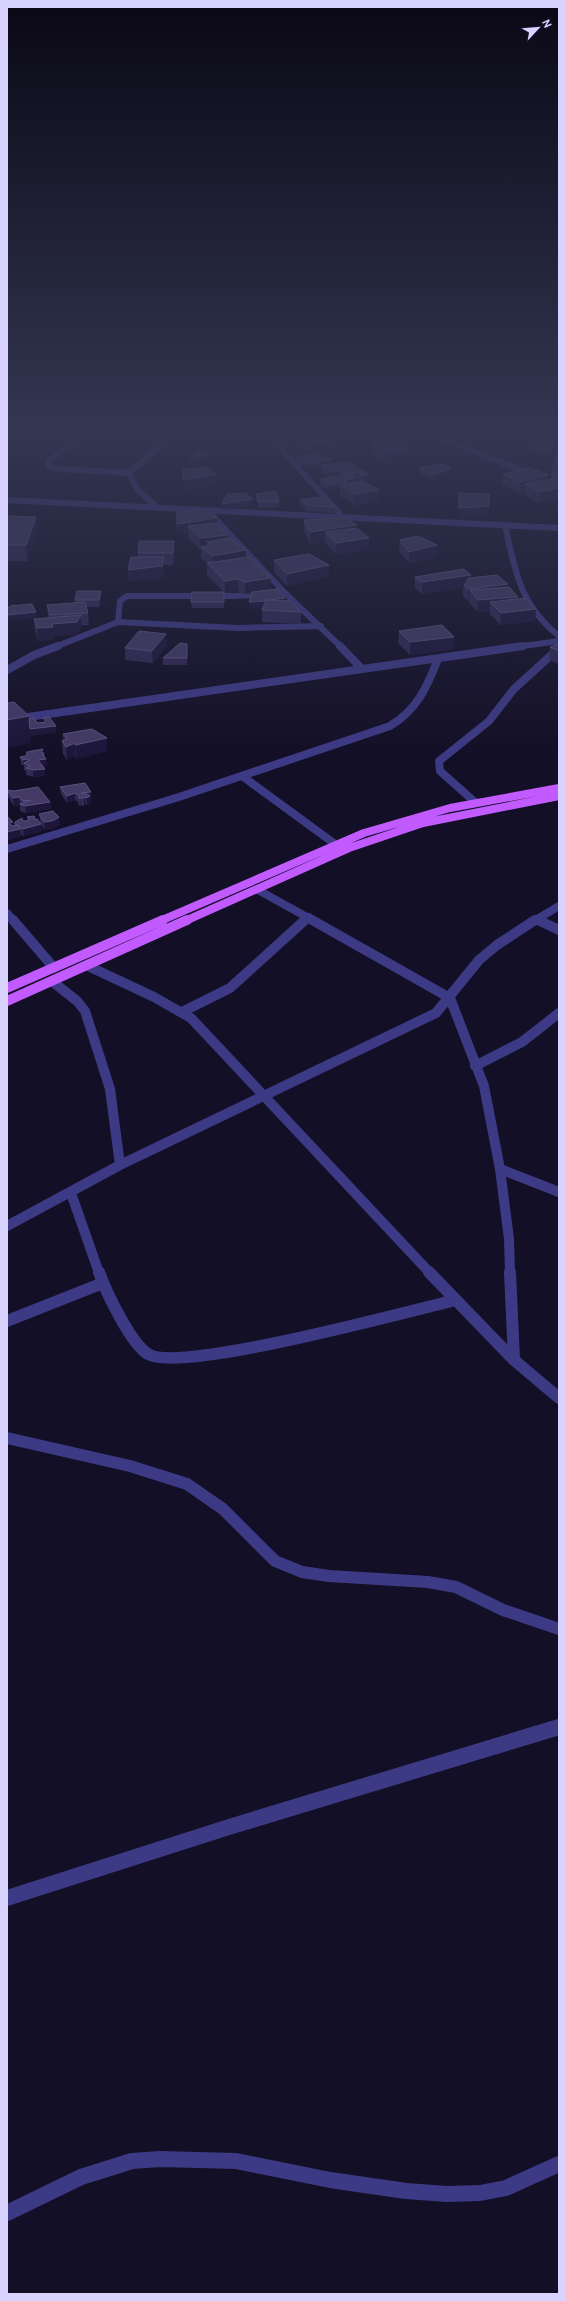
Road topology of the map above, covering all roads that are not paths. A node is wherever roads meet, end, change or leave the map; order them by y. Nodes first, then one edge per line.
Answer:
1 (236, 540) edge
2 (509, 540) edge
3 (285, 593) junction
4 (118, 622) junction
5 (321, 626) junction
6 (559, 636) edge
7 (559, 641) edge
8 (559, 648) edge
9 (438, 659) junction
10 (361, 668) junction
11 (7, 670) edge
12 (7, 720) edge
13 (242, 776) junction
14 (559, 788) edge
15 (559, 796) edge
16 (476, 803) junction
17 (335, 844) junction
18 (7, 849) edge
19 (258, 890) junction
20 (559, 906) edge
21 (7, 914) edge
22 (309, 917) junction
23 (538, 920) junction
24 (559, 930) edge
25 (88, 966) junction
26 (54, 968) junction
27 (53, 982) junction
28 (7, 988) edge
29 (450, 998) junction
30 (7, 1002) edge
31 (182, 1012) junction
32 (559, 1013) edge
33 (475, 1066) junction
34 (265, 1095) junction
35 (120, 1165) junction
36 (500, 1169) junction
37 (559, 1192) edge
38 (71, 1193) junction
39 (7, 1226) edge
40 (103, 1283) junction
41 (456, 1300) junction
42 (7, 1321) edge
43 (514, 1360) junction
44 (559, 1398) edge
45 (7, 1438) edge
46 (559, 1629) edge
47 (559, 1727) edge
48 (7, 1898) edge
49 (559, 2164) edge
50 (7, 2213) edge

1 - 3 street
2 - 6 street
3 - 4 street
3 - 5 street
4 - 5 street
4 - 11 street
5 - 10 street
7 - 9 street
8 - 16 street
9 - 10 street
9 - 13 street
10 - 12 street
13 - 17 street
13 - 18 street
14 - 16 main road
15 - 19 main road
16 - 17 main road
17 - 26 main road
19 - 22 street
19 - 25 main road
20 - 23 street
21 - 26 street
22 - 29 street
22 - 31 street
23 - 24 street
23 - 29 street
25 - 27 main road
25 - 31 street
26 - 28 main road
27 - 30 main road
27 - 35 street
29 - 33 street
29 - 34 street
31 - 34 street
32 - 33 street
33 - 36 street
34 - 35 street
34 - 41 street
35 - 38 street
36 - 37 street
36 - 43 street
38 - 39 street
38 - 40 street
40 - 41 street
40 - 42 street
41 - 43 street
43 - 44 street
45 - 46 street
47 - 48 street
49 - 50 street

